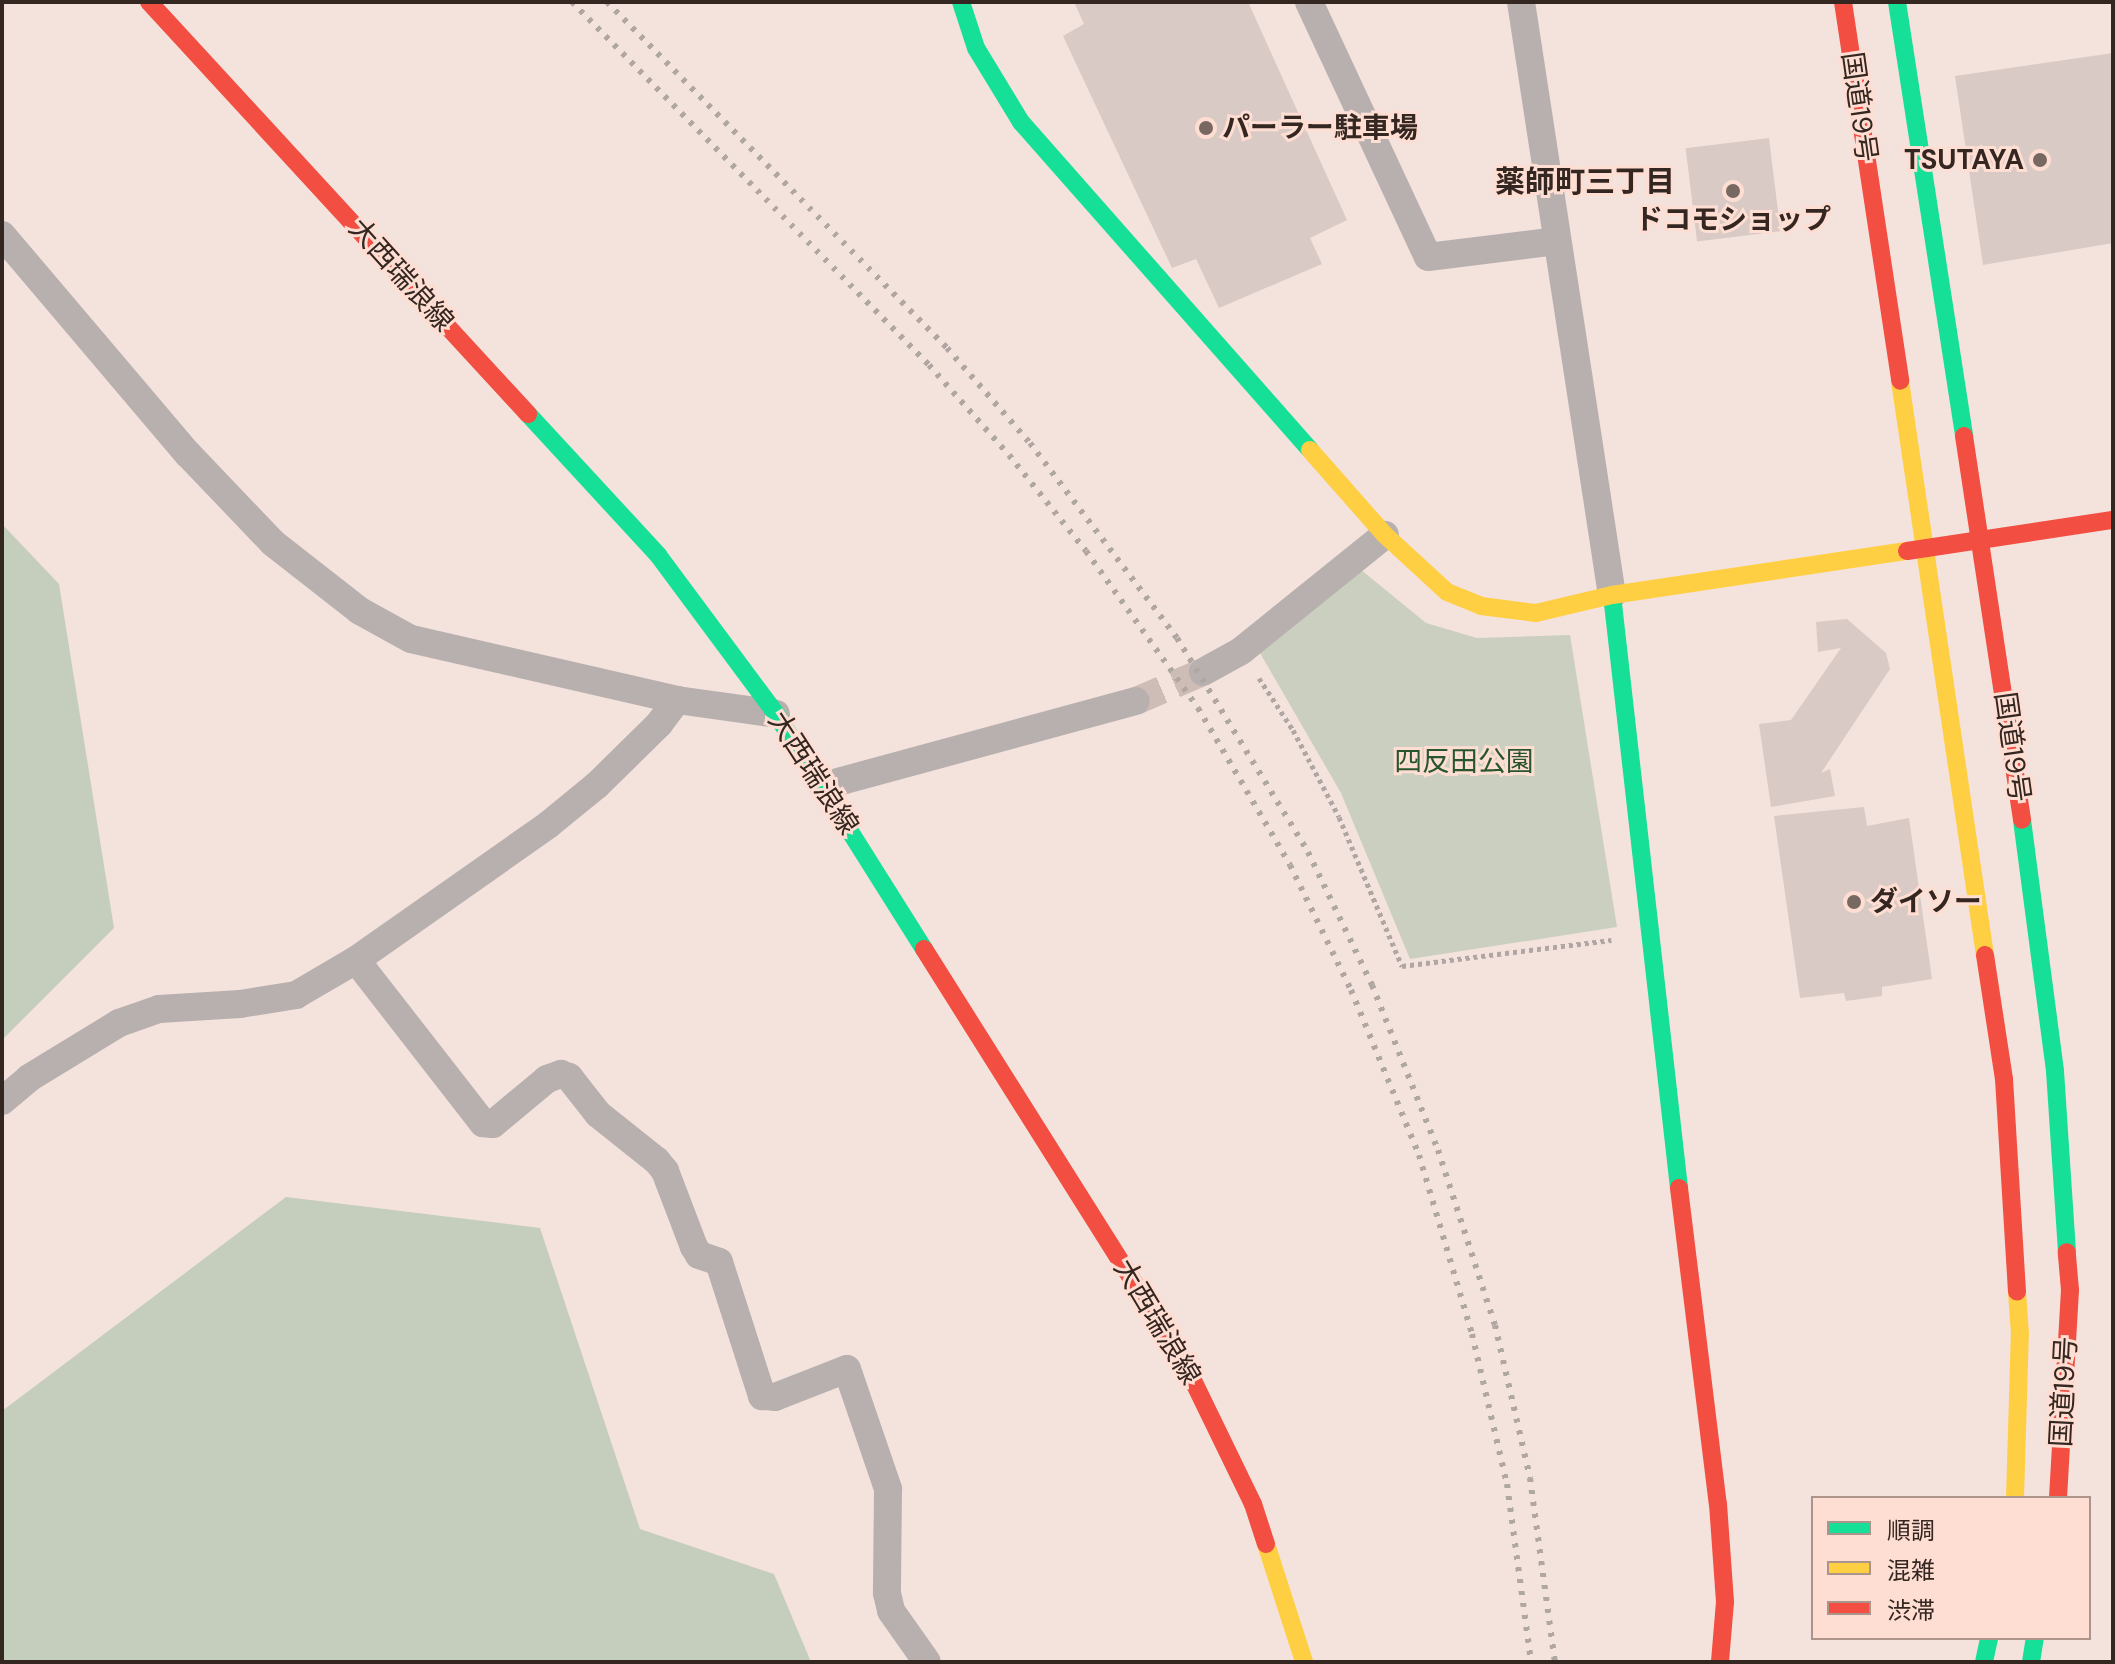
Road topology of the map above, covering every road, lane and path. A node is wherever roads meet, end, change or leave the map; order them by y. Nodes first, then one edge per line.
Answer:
1 (149, 2) edge
2 (961, 2) edge
3 (1309, 2) edge
4 (1521, 2) edge
5 (1843, 2) edge
6 (1897, 2) edge
7 (2, 235) edge
8 (1556, 241) junction
9 (2113, 520) edge
10 (1385, 535) junction
11 (1980, 540) junction
12 (1925, 549) junction
13 (1612, 595) junction
14 (1241, 651) junction
15 (1203, 672) tunnel mouth
16 (677, 700) junction
17 (1136, 701) tunnel mouth
18 (776, 714) junction
19 (823, 786) junction
20 (1648, 935) junction
21 (356, 960) junction
22 (2, 1101) edge
23 (2015, 1496) edge
24 (2058, 1496) edge
25 (1989, 1640) edge
26 (2035, 1640) edge
27 (927, 1662) edge
28 (1304, 1662) edge
29 (1720, 1662) edge
30 (1984, 1662) edge
31 (2031, 1662) edge

1 - 18 main road, 大西瑞浪線
2 - 10 main road
3 - 8 street
4 - 8 street
5 - 12 main road, 国道19号
6 - 11 main road, 国道19号
7 - 16 street
8 - 13 street
9 - 11 main road
10 - 13 main road
10 - 14 street
11 - 12 main road
11 - 24 main road, 国道19号
12 - 13 main road
12 - 23 main road, 国道19号
13 - 20 main road
14 - 15 street
14 - 20 path
16 - 18 street
16 - 21 street
17 - 19 street
18 - 19 main road, 大西瑞浪線
19 - 28 main road, 大西瑞浪線
20 - 29 main road
21 - 22 street
21 - 27 street
25 - 30 main road
26 - 31 main road

